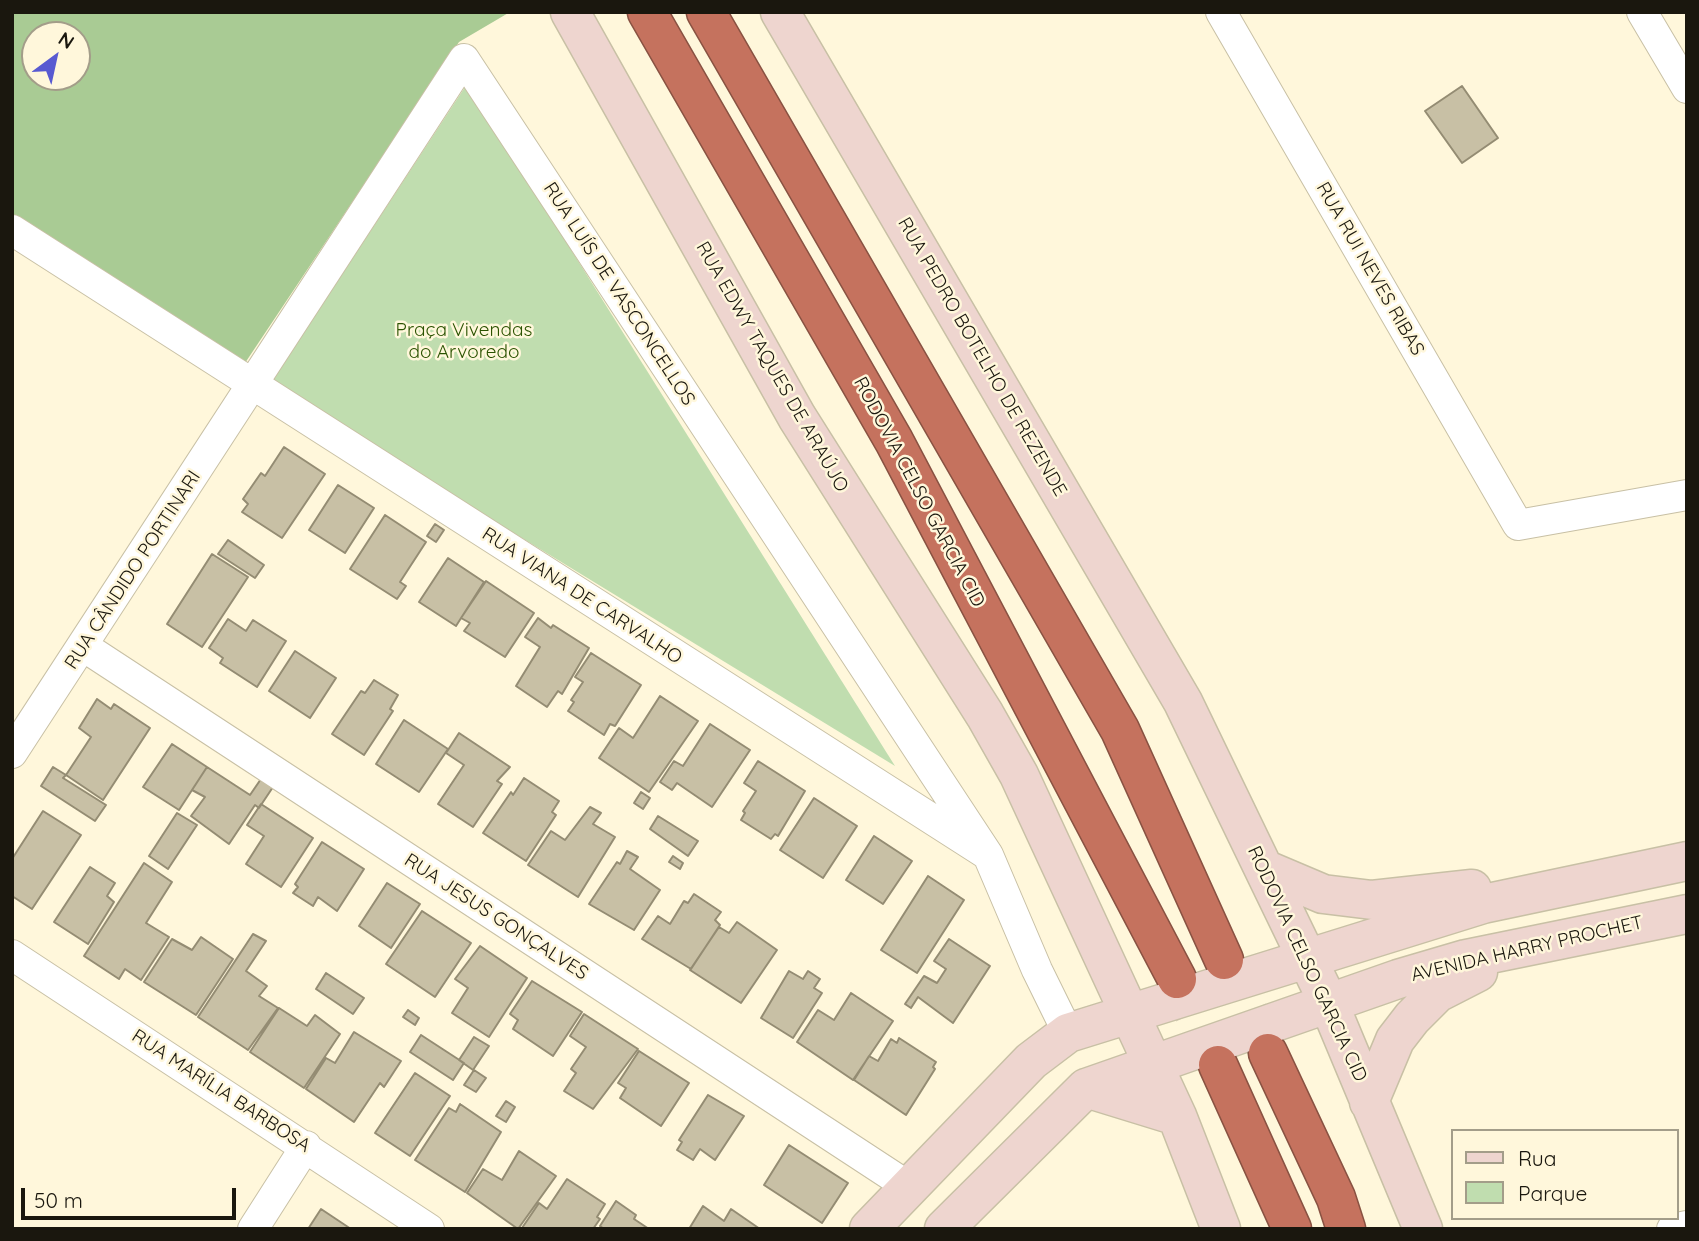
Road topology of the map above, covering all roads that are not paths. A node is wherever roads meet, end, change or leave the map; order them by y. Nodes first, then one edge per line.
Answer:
1 (570, 12) edge
2 (647, 12) edge
3 (706, 12) edge
4 (780, 12) edge
5 (1221, 12) edge
6 (1642, 12) edge
7 (1687, 88) edge
8 (12, 230) edge
9 (253, 386) junction
10 (1687, 495) edge
11 (82, 646) junction
12 (1183, 702) joint
13 (12, 753) edge
14 (988, 855) junction
15 (1687, 861) edge
16 (1264, 869) junction
17 (1515, 898) junction
18 (1687, 914) edge
19 (1525, 947) junction
20 (12, 954) edge
21 (1308, 958) junction
22 (1224, 960) tunnel mouth
23 (1177, 979) tunnel mouth
24 (1329, 1004) junction
25 (1130, 1014) junction
26 (1068, 1033) junction
27 (1268, 1053) tunnel mouth
28 (1152, 1065) junction
29 (1218, 1065) tunnel mouth
30 (1086, 1088) junction
31 (1369, 1102) junction
32 (1178, 1116) junction
33 (306, 1146) junction
34 (909, 1187) junction
35 (1687, 1226) edge
36 (253, 1229) edge
37 (429, 1229) edge
38 (869, 1229) edge
39 (944, 1229) edge
40 (1221, 1229) edge
41 (1292, 1229) edge
42 (1346, 1229) edge
43 (1423, 1229) edge
44 (1672, 1229) edge

1 - 25 main road, RUA EDWY TAQUES DE ARAÚJO
2 - 23 highway, RODOVIA CELSO GARCIA CID
3 - 22 highway
4 - 12 main road, RUA PEDRO BOTELHO DE REZENDE
5 - 10 street, RUA RUI NEVES RIBAS
6 - 7 street
8 - 9 street, RUA VIANA DE CARVALHO
9 - 11 street, RUA CÂNDIDO PORTINARI
9 - 14 street, RUA VIANA DE CARVALHO
9 - 14 street, RUA LUÍS DE VASCONCELLOS
11 - 13 street, RUA CÂNDIDO PORTINARI
11 - 34 street, RUA JESUS GONÇALVES
12 - 16 main road, RODOVIA CELSO GARCIA CID
14 - 26 street
15 - 17 main road
16 - 17 main road
16 - 21 main road, RODOVIA CELSO GARCIA CID
17 - 19 main road
17 - 21 main road
18 - 19 main road, AVENIDA HARRY PROCHET
19 - 24 main road, AVENIDA HARRY PROCHET
19 - 31 main road
20 - 33 street, RUA MARÍLIA BARBOSA
21 - 24 main road, RODOVIA CELSO GARCIA CID
21 - 25 main road
24 - 28 main road, AVENIDA HARRY PROCHET
24 - 31 main road, RODOVIA CELSO GARCIA CID
25 - 26 main road
25 - 28 main road
26 - 34 main road
27 - 42 highway
28 - 30 main road, AVENIDA HARRY PROCHET
28 - 32 main road
29 - 41 highway
30 - 32 main road
30 - 39 main road
31 - 43 main road, RODOVIA CELSO GARCIA CID
32 - 40 main road
33 - 36 street
33 - 37 street, RUA MARÍLIA BARBOSA
34 - 38 main road
35 - 44 street

